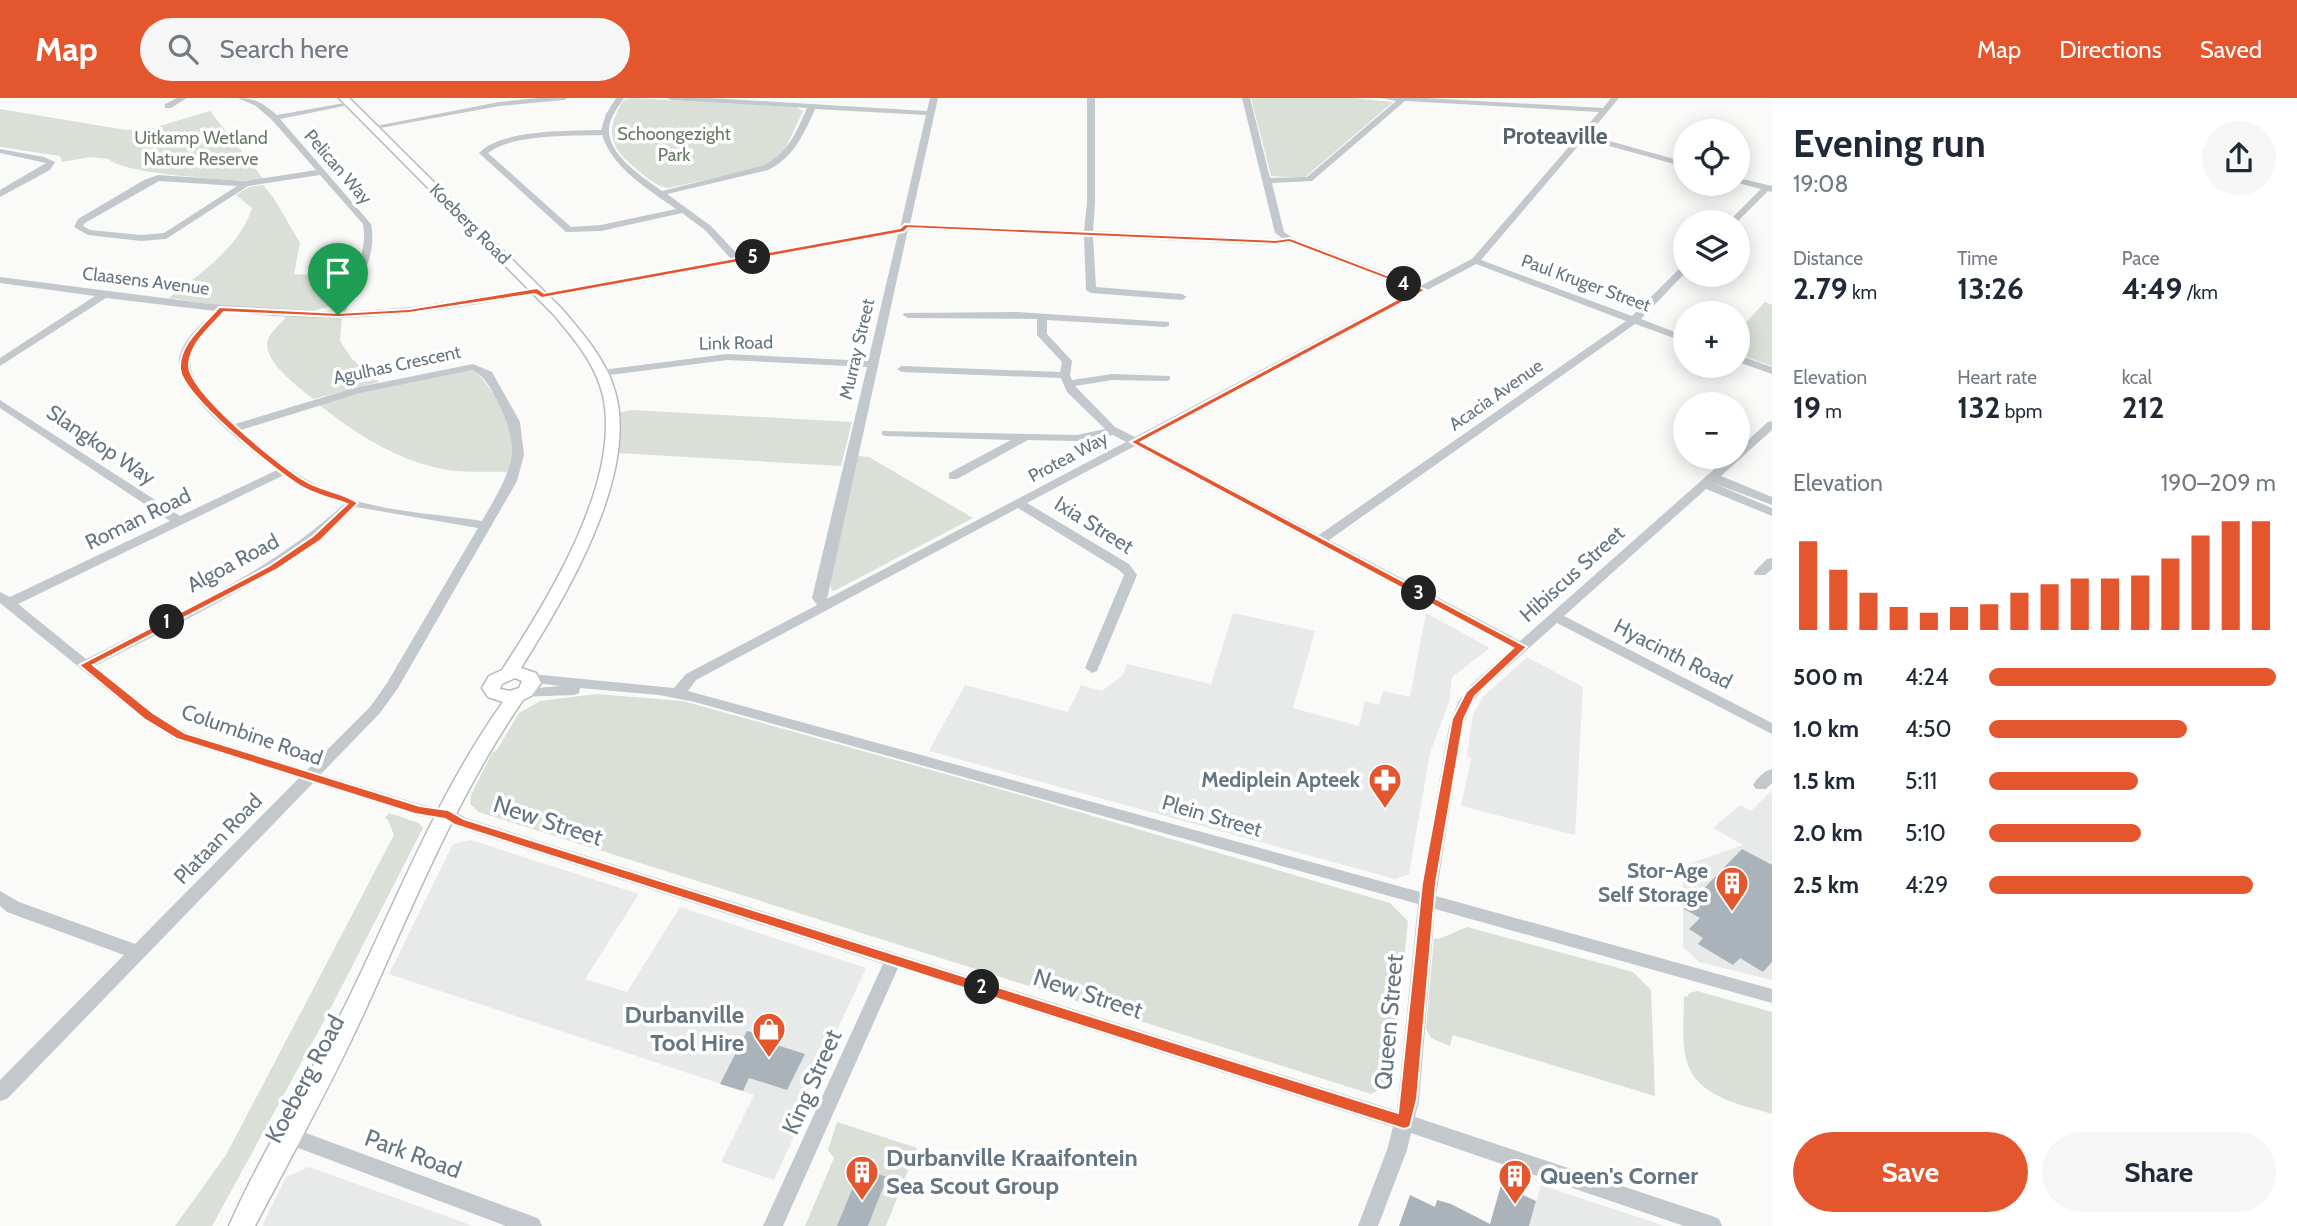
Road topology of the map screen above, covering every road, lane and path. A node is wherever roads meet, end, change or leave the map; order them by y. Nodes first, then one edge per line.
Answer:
1 (183, 98) edge
2 (242, 98) edge
3 (564, 98) edge
4 (620, 98) edge
5 (671, 98) edge
6 (934, 98) edge
7 (1091, 98) edge
8 (1246, 98) edge
9 (1385, 98) edge
10 (1615, 98) edge
11 (1403, 99) edge
12 (519, 100) edge
13 (729, 100) edge
14 (347, 101) edge
15 (168, 106) dead end
16 (812, 106) junction
17 (1605, 110) junction
18 (930, 113) junction
19 (275, 118) junction
20 (374, 127) junction
21 (605, 132) junction
22 (1584, 136) junction
23 (0, 151) edge
24 (1673, 162) edge
25 (322, 172) junction
26 (1267, 181) junction
27 (1750, 183) edge
28 (246, 184) junction
29 (1769, 189) edge
30 (663, 193) junction
31 (0, 194) edge
32 (683, 210) junction
33 (1745, 210) edge
34 (904, 228) junction
35 (1087, 234) junction
36 (1290, 240) junction
37 (738, 260) junction
38 (1475, 261) junction
39 (0, 280) edge
40 (1673, 280) edge
41 (1422, 290) junction
42 (540, 293) junction
43 (105, 294) junction
44 (1182, 296) dead end
45 (222, 309) junction
46 (338, 315) junction
47 (908, 315) dead end
48 (1042, 316) junction
49 (1634, 320) junction
50 (1165, 324) dead end
51 (1673, 335) edge
52 (0, 363) edge
53 (1750, 363) edge
54 (871, 364) junction
55 (902, 369) dead end
56 (1772, 371) edge
57 (602, 373) junction
58 (1166, 378) dead end
59 (1066, 380) junction
60 (0, 403) edge
61 (1772, 424) edge
62 (235, 428) junction
63 (1115, 431) junction
64 (886, 433) dead end
65 (1027, 436) junction
66 (1134, 442) junction
67 (1750, 444) edge
68 (1722, 469) edge
69 (284, 471) junction
70 (953, 476) dead end
71 (1709, 480) junction
72 (1772, 501) edge
73 (353, 503) junction
74 (1018, 503) junction
75 (1772, 512) edge
76 (179, 521) junction
77 (485, 525) junction
78 (1320, 540) junction
79 (1772, 562) edge
80 (1760, 572) dead end
81 (4, 599) edge
82 (825, 606) junction
83 (1555, 617) junction
84 (1521, 647) junction
85 (85, 665) junction
86 (1092, 668) dead end
87 (522, 683) junction
88 (678, 693) junction
89 (496, 694) junction
90 (1772, 729) edge
91 (483, 744) junction
92 (309, 777) junction
93 (448, 815) junction
94 (0, 897) edge
95 (1427, 900) junction
96 (139, 953) junction
97 (894, 959) junction
98 (1772, 996) edge
99 (0, 1093) edge
100 (1404, 1122) junction
101 (282, 1133) junction
102 (228, 1226) edge
103 (242, 1226) edge
104 (532, 1226) edge
105 (774, 1226) edge
106 (1368, 1226) edge
107 (1712, 1226) edge

1 - 15 street
2 - 19 street, Pelican Way
3 - 12 street
4 - 21 street
5 - 13 street
6 - 18 street, Murray Street
7 - 35 street
8 - 26 street
9 - 11 street
10 - 17 street, Protea Way
11 - 17 street
11 - 26 street
12 - 20 street
13 - 16 street
14 - 19 street
14 - 20 main road, Koeberg Road
16 - 18 street
16 - 30 street
17 - 22 street, Protea Way
18 - 34 street, Murray Street
19 - 25 street, Pelican Way
20 - 42 main road, Koeberg Road
21 - 30 street
21 - 32 street
22 - 24 street
22 - 38 street, Protea Way
23 - 31 street
25 - 28 street
25 - 46 street, Pelican Way
26 - 36 street
27 - 29 street
28 - 28 street
29 - 33 street
30 - 32 street
32 - 37 street
34 - 35 street, Claasens Avenue
34 - 37 street, Claasens Avenue
34 - 54 street, Murray Street
35 - 36 street, Claasens Avenue
35 - 44 street
36 - 41 street
37 - 42 street, Claasens Avenue
38 - 41 street, Protea Way
38 - 49 street, Paul Kruger Street
39 - 43 street, Claasens Avenue
40 - 49 street, Acacia Avenue
41 - 66 street, Protea Way
42 - 46 street, Claasens Avenue
42 - 57 main road, Koeberg Road
43 - 45 street, Claasens Avenue
43 - 52 street
45 - 46 street, Claasens Avenue
45 - 62 street
47 - 48 street
48 - 50 street
48 - 59 street
49 - 51 street, Paul Kruger Street
49 - 78 street, Acacia Avenue
53 - 56 street
54 - 57 street, Link Road
54 - 82 street, Murray Street
55 - 59 street
57 - 87 main road, Koeberg Road
58 - 59 street
59 - 63 street
60 - 76 street, Slangkop Way
61 - 67 street, Hibiscus Street
62 - 69 street
62 - 77 street, Agulhas Crescent
63 - 65 street
63 - 66 street
64 - 65 street
65 - 70 street
66 - 74 street, Protea Way
66 - 78 street
68 - 71 street, Hibiscus Street
69 - 73 street
69 - 76 street, Roman Road
71 - 72 street
71 - 75 street
71 - 83 street, Hibiscus Street
73 - 77 street
73 - 85 street, Algoa Road
74 - 82 street, Protea Way
74 - 86 street, Ixia Street
76 - 81 street, Roman Road
77 - 92 street, Plataan Road
78 - 84 street
79 - 80 street
81 - 85 street, Columbine Road
82 - 88 street, Protea Way
83 - 84 street, Hibiscus Street
83 - 90 street, Hyacinth Road
84 - 95 street, Hibiscus Street
85 - 92 street, Columbine Road
87 - 88 street, Plein Street
87 - 89 main road
87 - 89 main road, Koeberg Road
87 - 91 main road, Koeberg Road
88 - 95 street, Plein Street
89 - 91 main road, Koeberg Road
91 - 93 main road, Koeberg Road
92 - 93 street, Columbine Road
92 - 96 street, Plataan Road
93 - 97 street, New Street
93 - 101 main road, Koeberg Road
94 - 96 street
95 - 98 street, Plein Street
95 - 100 street, Queen Street
96 - 99 street, Plataan Road
97 - 100 street, New Street
97 - 105 street, King Street
100 - 106 street, Queen Street
100 - 107 street, New Street
101 - 102 main road, Koeberg Road
101 - 103 main road, Koeberg Road
101 - 104 street, Park Road

